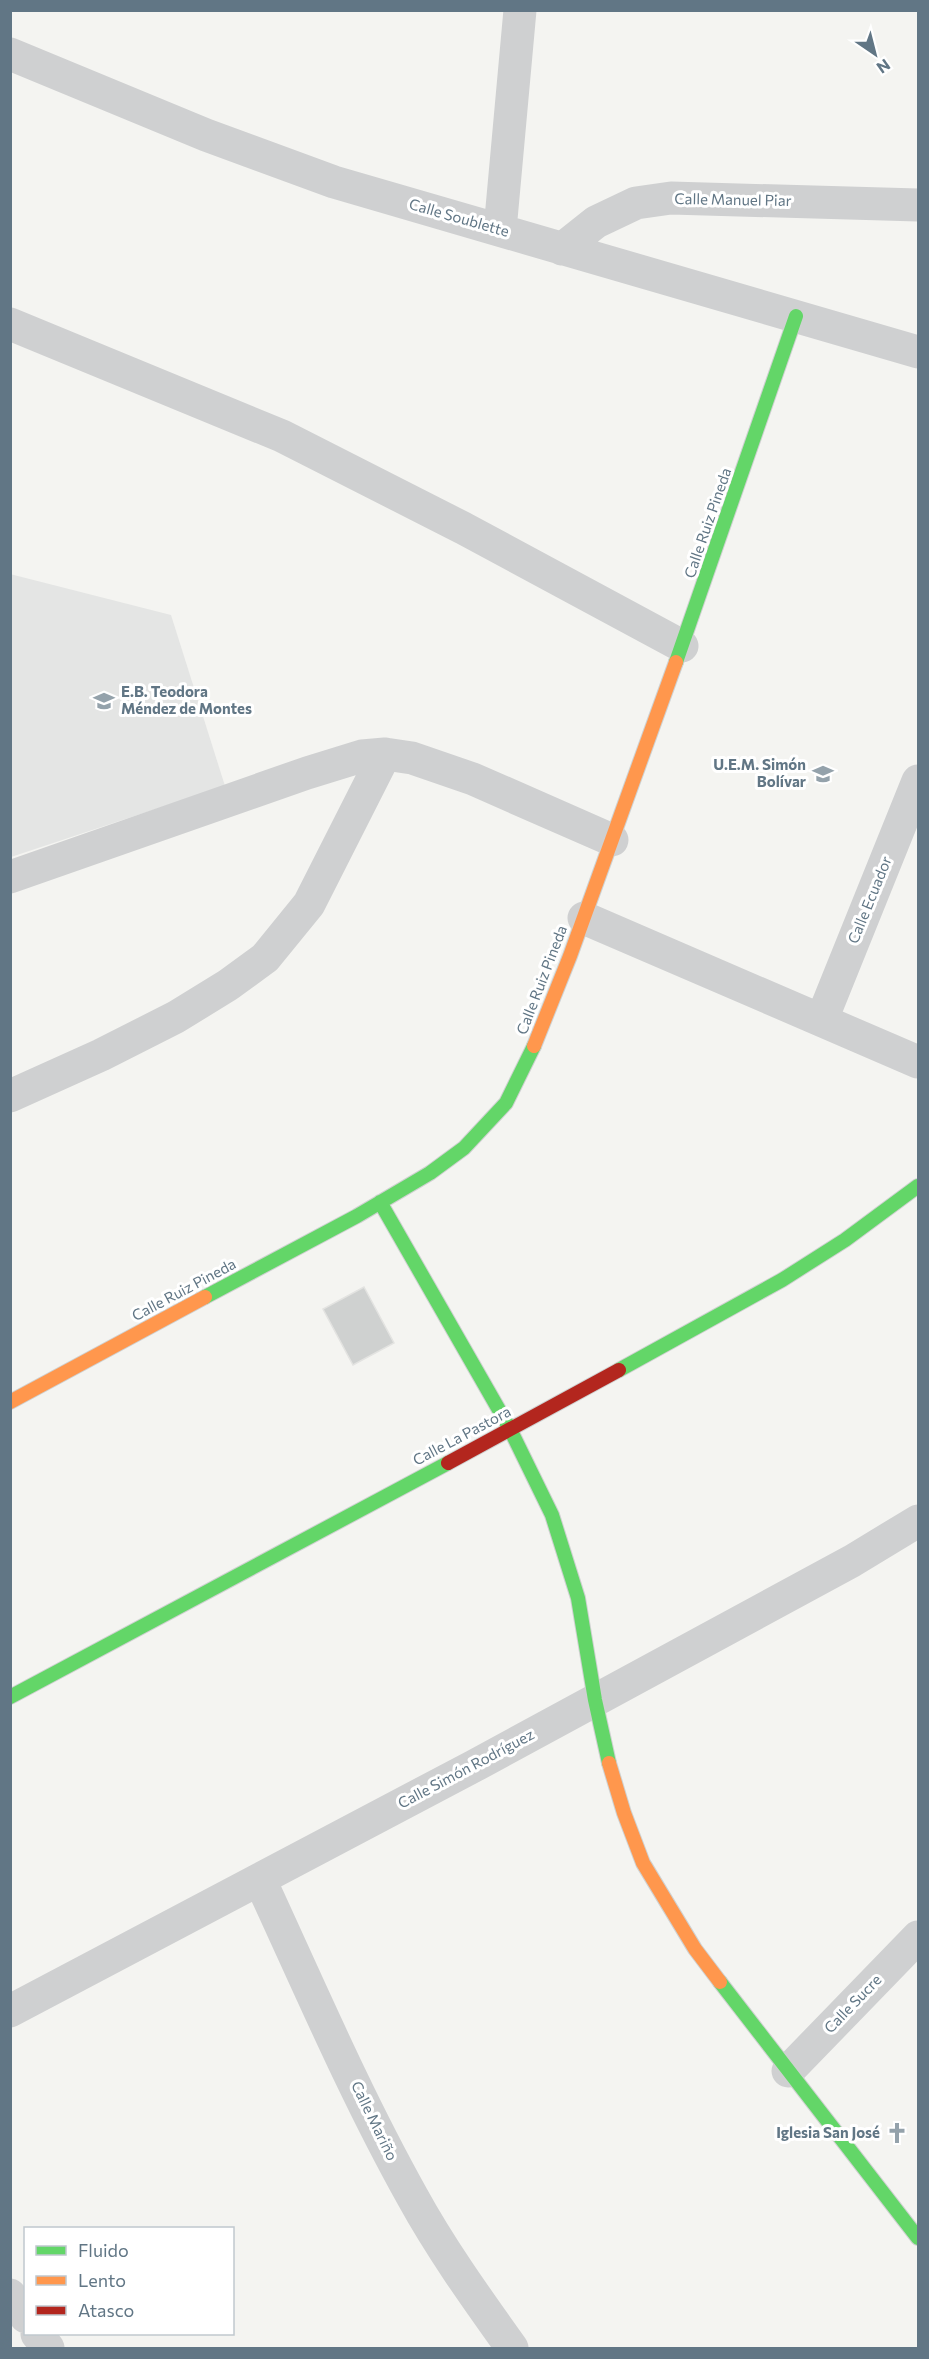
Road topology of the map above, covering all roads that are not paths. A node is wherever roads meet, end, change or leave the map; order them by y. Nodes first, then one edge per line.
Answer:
1 (520, 10) edge
2 (10, 54) edge
3 (918, 205) edge
4 (500, 230) junction
5 (562, 249) junction
6 (796, 316) junction
7 (10, 324) edge
8 (918, 352) edge
9 (682, 646) junction
10 (385, 754) junction
11 (918, 781) edge
12 (612, 840) junction
13 (10, 877) edge
14 (584, 918) junction
15 (822, 1019) junction
16 (918, 1062) edge
17 (10, 1096) edge
18 (918, 1186) edge
19 (380, 1202) junction
20 (10, 1402) edge
21 (510, 1429) junction
22 (918, 1521) edge
23 (10, 1697) edge
24 (595, 1700) junction
25 (260, 1880) junction
26 (918, 1937) edge
27 (10, 2011) edge
28 (788, 2071) junction
29 (918, 2238) edge
30 (10, 2295) edge
31 (24, 2314) edge
32 (38, 2335) edge
33 (48, 2349) edge
34 (512, 2349) edge

1 - 4 street
2 - 4 street, Calle Soublette
3 - 5 street, Calle Manuel Piar
4 - 5 street, Calle Soublette
5 - 6 street, Calle Soublette
6 - 8 street, Calle Soublette
6 - 9 street, Calle Ruiz Pineda
7 - 9 street
9 - 12 street, Calle Ruiz Pineda
10 - 12 street
10 - 13 street
10 - 17 street
11 - 15 street, Calle Ecuador
12 - 14 street, Calle Ruiz Pineda
14 - 15 street
14 - 19 street, Calle Ruiz Pineda
15 - 16 street
18 - 21 street, Calle La Pastora
19 - 20 street, Calle Ruiz Pineda
19 - 21 street
21 - 23 street, Calle La Pastora
21 - 24 street
22 - 24 street, Calle Simón Rodríguez
24 - 25 street, Calle Simón Rodríguez
24 - 28 street
25 - 27 street, Calle Simón Rodríguez
25 - 34 street, Calle Mariño
26 - 28 street, Calle Sucre
28 - 29 street
30 - 31 street
32 - 33 street

